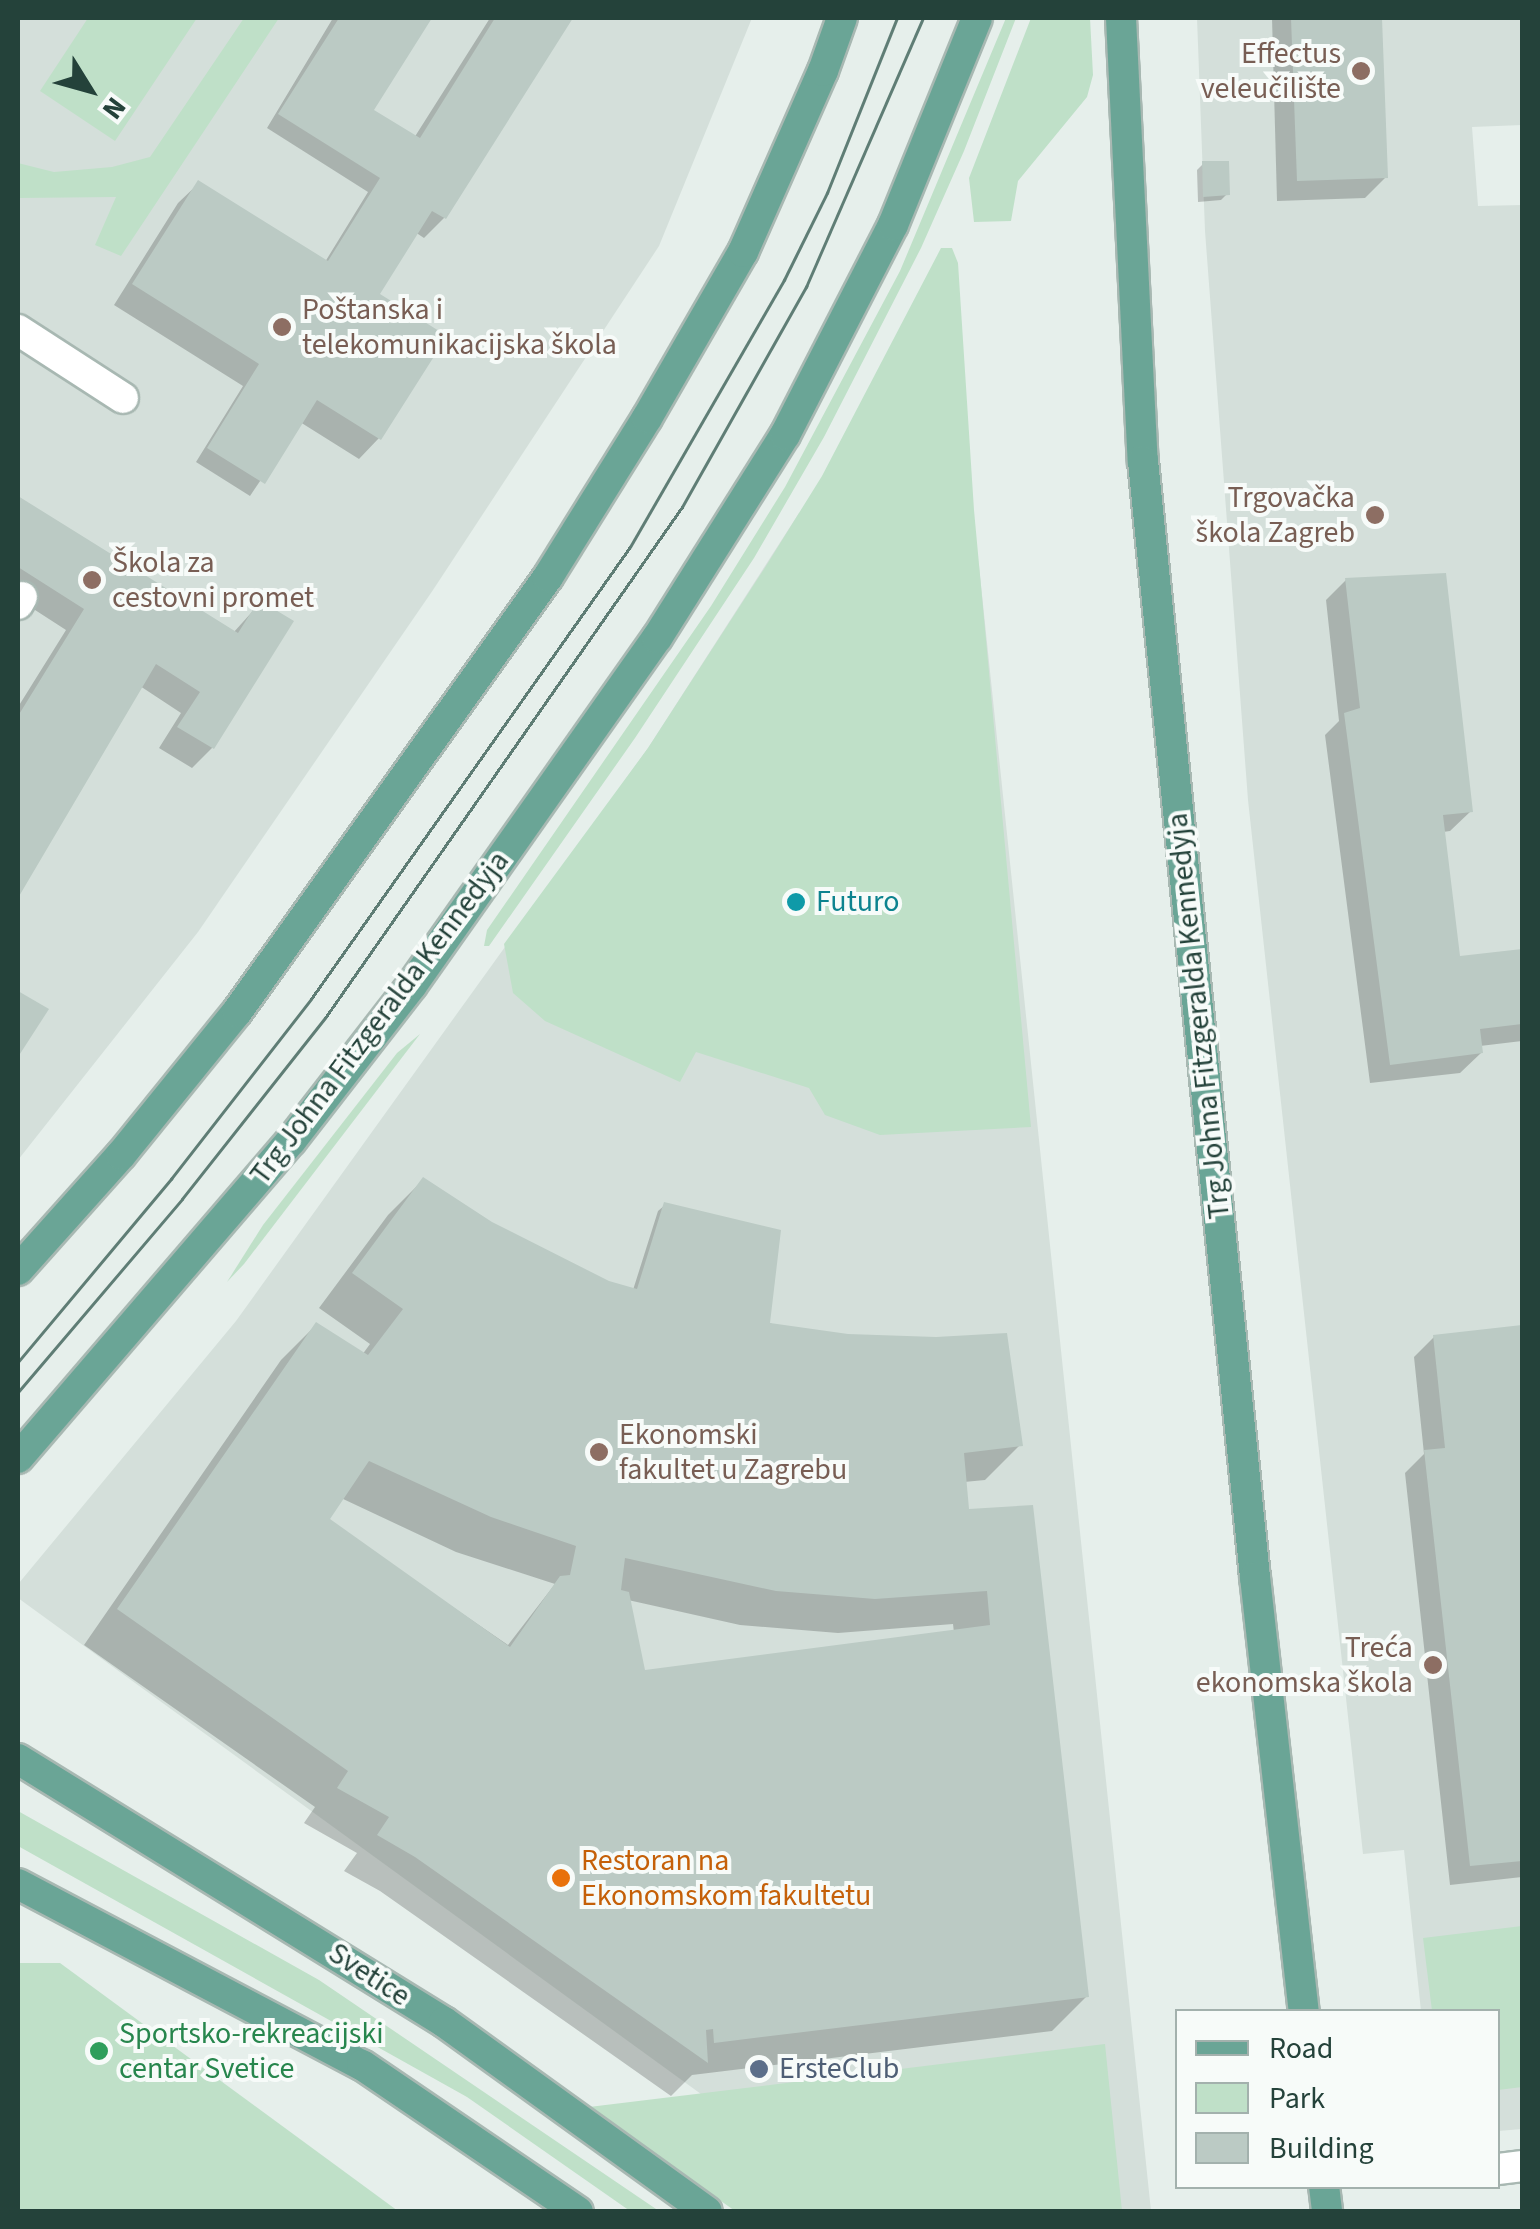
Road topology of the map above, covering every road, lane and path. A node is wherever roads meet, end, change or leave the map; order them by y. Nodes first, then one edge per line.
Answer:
1 (842, 18) edge
2 (977, 18) edge
3 (1120, 18) edge
4 (18, 330) edge
5 (123, 398) dead end
6 (18, 1270) edge
7 (18, 1458) edge
8 (18, 1759) edge
9 (18, 1884) edge
10 (1304, 2009) edge
11 (578, 2212) edge
12 (707, 2212) edge

1 - 6 main road
2 - 7 main road, Trg Johna Fitzgeralda Kennedyja
3 - 10 main road, Trg Johna Fitzgeralda Kennedyja
4 - 5 street
8 - 12 main road, Svetice
9 - 11 main road

